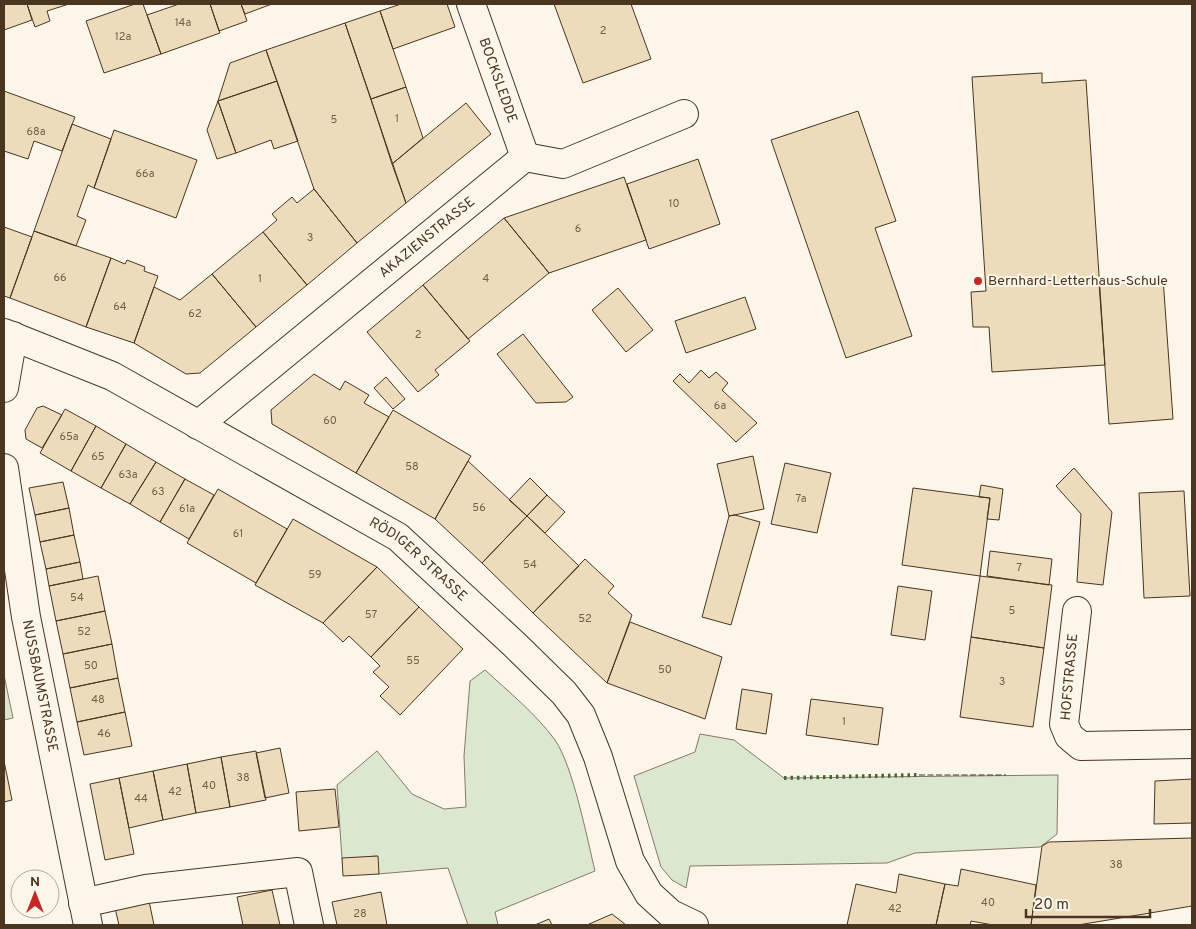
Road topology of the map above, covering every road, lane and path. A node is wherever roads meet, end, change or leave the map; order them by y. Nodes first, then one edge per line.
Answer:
1 (471, 4) edge
2 (684, 114) dead end
3 (525, 157) junction
4 (8, 334) edge
5 (4, 388) edge
6 (198, 425) junction
7 (4, 468) edge
8 (1077, 611) dead end
9 (1192, 744) edge
10 (86, 914) edge
11 (308, 925) edge
12 (694, 925) edge

1 - 3 street, BOCKSLEDDE
2 - 3 street
3 - 6 street, AKAZIENSTRASSE
4 - 5 street
4 - 6 street, RÖDIGER STRASSE
6 - 12 street, RÖDIGER STRASSE
7 - 10 street, NUSSBAUMSTRASSE
8 - 9 street, HOFSTRASSE
10 - 11 street, NUSSBAUMSTRASSE

